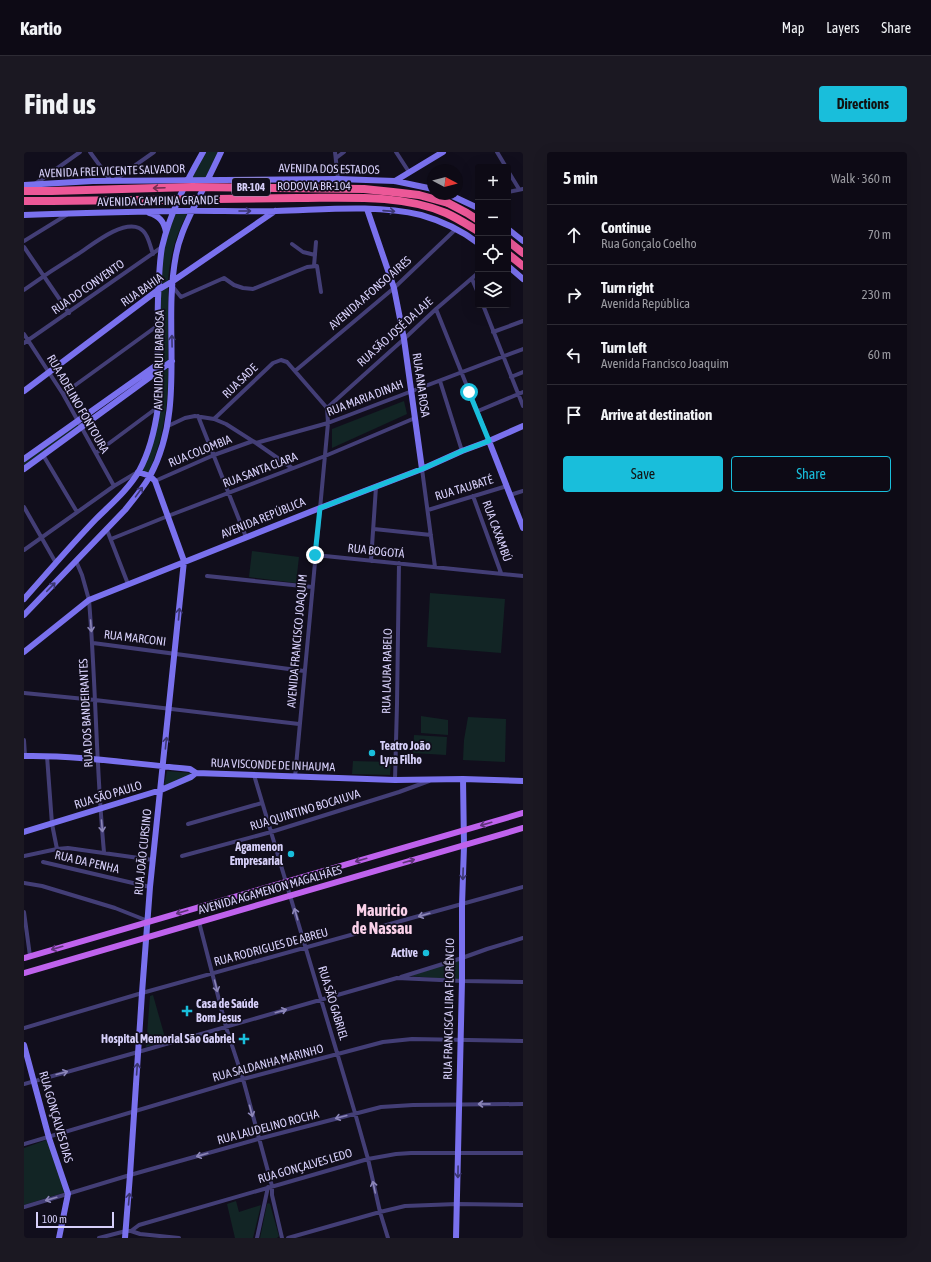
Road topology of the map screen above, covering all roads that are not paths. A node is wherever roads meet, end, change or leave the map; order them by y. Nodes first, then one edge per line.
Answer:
1 (80, 152) edge
2 (90, 152) edge
3 (154, 152) edge
4 (203, 152) edge
5 (221, 152) edge
6 (335, 152) edge
7 (344, 152) edge
8 (396, 152) edge
9 (443, 152) edge
10 (497, 152) edge
11 (336, 158) junction
12 (504, 164) edge
13 (409, 172) junction
14 (511, 175) edge
15 (338, 179) junction
16 (187, 180) junction
17 (200, 180) joint
18 (208, 180) junction
19 (112, 181) junction
20 (395, 181) junction
21 (35, 184) junction
22 (24, 185) edge
23 (427, 188) edge
24 (521, 189) edge
25 (24, 191) edge
26 (511, 191) edge
27 (461, 200) edge
28 (24, 202) edge
29 (475, 207) edge
30 (368, 209) junction
31 (174, 211) junction
32 (193, 211) junction
33 (275, 211) junction
34 (144, 212) junction
35 (69, 214) junction
36 (24, 215) edge
37 (475, 218) edge
38 (456, 229) junction
39 (475, 229) edge
40 (511, 231) edge
41 (166, 233) junction
42 (24, 241) edge
43 (475, 241) edge
44 (523, 241) edge
45 (316, 242) dead end
46 (511, 243) edge
47 (292, 244) dead end
48 (24, 246) edge
49 (163, 246) junction
50 (523, 253) edge
51 (153, 254) junction
52 (315, 255) junction
53 (511, 256) edge
54 (314, 266) junction
55 (523, 266) edge
56 (511, 269) edge
57 (44, 276) junction
58 (475, 276) edge
59 (472, 279) junction
60 (523, 279) edge
61 (173, 284) junction
62 (475, 286) edge
63 (394, 288) junction
64 (24, 290) edge
65 (158, 290) junction
66 (321, 292) dead end
67 (484, 308) edge
68 (436, 309) junction
69 (68, 313) junction
70 (523, 321) edge
71 (157, 326) junction
72 (493, 332) junction
73 (24, 334) edge
74 (404, 339) junction
75 (26, 342) edge
76 (523, 349) edge
77 (503, 356) junction
78 (172, 361) junction
79 (158, 364) junction
80 (50, 371) junction
81 (158, 371) junction
82 (295, 371) junction
83 (523, 372) edge
84 (461, 373) junction
85 (511, 377) junction
86 (440, 381) junction
87 (24, 391) edge
88 (411, 392) junction
89 (523, 392) edge
90 (64, 394) junction
91 (518, 394) junction
92 (158, 406) junction
93 (523, 406) edge
94 (327, 408) junction
95 (478, 411) junction
96 (198, 416) junction
97 (415, 418) junction
98 (214, 419) junction
99 (78, 420) junction
100 (328, 423) junction
101 (82, 426) junction
102 (168, 426) junction
103 (523, 426) edge
104 (489, 441) junction
105 (255, 442) junction
106 (462, 451) junction
107 (96, 453) junction
108 (43, 455) junction
109 (214, 456) junction
110 (325, 456) junction
111 (24, 460) edge
112 (292, 468) junction
113 (24, 469) edge
114 (422, 469) junction
115 (138, 472) junction
116 (152, 478) junction
117 (114, 486) junction
118 (507, 486) junction
119 (376, 487) junction
120 (523, 491) edge
121 (229, 493) junction
122 (510, 495) junction
123 (473, 496) junction
124 (24, 507) edge
125 (320, 508) junction
126 (428, 510) junction
127 (77, 512) junction
128 (168, 516) junction
129 (374, 528) junction
130 (523, 528) edge
131 (107, 530) junction
132 (431, 535) junction
133 (246, 537) junction
134 (42, 538) junction
135 (111, 539) junction
136 (24, 550) edge
137 (315, 555) junction
138 (372, 560) junction
139 (76, 561) junction
140 (184, 561) junction
141 (56, 563) junction
142 (399, 563) junction
143 (435, 567) junction
144 (501, 573) junction
145 (207, 576) dead end
146 (523, 576) edge
147 (128, 584) junction
148 (312, 587) junction
149 (24, 599) edge
150 (89, 600) junction
151 (24, 615) edge
152 (93, 643) junction
153 (24, 652) edge
154 (176, 654) junction
155 (304, 671) junction
156 (24, 693) edge
157 (95, 700) junction
158 (170, 709) junction
159 (299, 724) junction
160 (24, 740) edge
161 (24, 756) edge
162 (47, 756) junction
163 (99, 760) junction
164 (163, 766) junction
165 (196, 773) junction
166 (254, 775) junction
167 (295, 777) junction
168 (463, 779) junction
169 (394, 780) junction
170 (432, 780) junction
171 (523, 781) edge
172 (161, 790) junction
173 (262, 803) junction
174 (100, 809) junction
175 (523, 813) edge
176 (52, 824) junction
177 (188, 824) dead end
178 (523, 828) edge
179 (464, 830) junction
180 (24, 832) edge
181 (271, 832) junction
182 (464, 846) junction
183 (57, 849) junction
184 (104, 852) junction
185 (24, 856) edge
186 (182, 856) dead end
187 (153, 860) junction
188 (43, 862) dead end
189 (286, 882) junction
190 (24, 883) edge
191 (523, 887) edge
192 (150, 888) junction
193 (291, 895) junction
194 (462, 905) junction
195 (24, 912) edge
196 (148, 921) junction
197 (199, 922) junction
198 (146, 937) junction
199 (523, 938) edge
200 (306, 948) junction
201 (27, 957) edge
202 (462, 958) junction
203 (24, 973) edge
204 (213, 974) junction
205 (397, 978) junction
206 (462, 981) junction
207 (523, 982) edge
208 (142, 993) junction
209 (321, 999) junction
210 (226, 1027) junction
211 (24, 1028) edge
212 (460, 1039) junction
213 (523, 1041) edge
214 (24, 1045) edge
215 (138, 1052) junction
216 (338, 1054) junction
217 (243, 1079) junction
218 (34, 1080) junction
219 (24, 1084) edge
220 (459, 1104) junction
221 (523, 1104) edge
222 (134, 1112) junction
223 (355, 1113) junction
224 (50, 1138) junction
225 (258, 1139) junction
226 (24, 1144) edge
227 (458, 1152) junction
228 (523, 1153) edge
229 (368, 1159) junction
230 (130, 1175) junction
231 (270, 1186) junction
232 (68, 1194) junction
233 (457, 1204) junction
234 (523, 1206) edge
235 (24, 1207) edge
236 (380, 1212) junction
237 (129, 1231) junction
238 (60, 1238) edge
239 (99, 1238) edge
240 (125, 1238) edge
241 (179, 1238) edge
242 (257, 1238) edge
243 (282, 1238) edge
244 (288, 1238) edge
245 (388, 1238) edge
246 (456, 1238) edge

1 - 21 street
2 - 19 street
3 - 19 street
4 - 16 street, AVENIDA RUI BARBOSA
5 - 18 street, AVENIDA RUI BARBOSA
6 - 11 street
7 - 11 street
8 - 13 street
9 - 13 street
10 - 12 street
11 - 15 street
13 - 20 street
14 - 24 street
15 - 18 street, AVENIDA DOS ESTADOS
15 - 20 street, AVENIDA DOS ESTADOS
16 - 17 street, AVENIDA FREI VICENTE SALVADOR
16 - 19 street, AVENIDA FREI VICENTE SALVADOR
16 - 31 street, AVENIDA RUI BARBOSA
17 - 18 street, AVENIDA DOS ESTADOS
18 - 32 street, AVENIDA RUI BARBOSA
19 - 21 street, AVENIDA FREI VICENTE SALVADOR
20 - 23 street, AVENIDA DOS ESTADOS
21 - 22 street, AVENIDA FREI VICENTE SALVADOR
24 - 26 street
37 -> 25 highway, RODOVIA BR-104 / BR-104, bridge
27 - 29 street
28 - 39 highway, RODOVIA BR-104 / BR-104, bridge
30 - 33 street, AVENIDA CAMPINA GRANDE
30 -> 38 street, AVENIDA CAMPINA GRANDE
30 - 63 street, RUA ANA ROSA
31 - 32 street, AVENIDA CAMPINA GRANDE
31 - 34 street, AVENIDA CAMPINA GRANDE
31 - 41 street, AVENIDA RUI BARBOSA
32 -> 33 street, AVENIDA CAMPINA GRANDE
32 - 61 street, AVENIDA RUI BARBOSA
33 - 61 street, RUA BAHIA
34 - 35 street, AVENIDA CAMPINA GRANDE
34 - 41 street
35 - 36 street, AVENIDA CAMPINA GRANDE
35 - 42 street
38 - 43 street, AVENIDA CAMPINA GRANDE
38 - 63 street, AVENIDA AFONSO AIRES
40 - 44 street
41 - 49 street, AVENIDA RUI BARBOSA
45 - 52 street
46 - 50 highway
47 - 52 street
48 - 57 street
49 - 51 street, RUA DO CONVENTO
49 - 65 street, AVENIDA RUI BARBOSA
51 - 57 street
51 - 69 street, RUA DO CONVENTO
52 - 54 street
53 - 55 highway
54 - 61 street
54 - 66 street
56 - 60 street
57 - 64 street
57 - 69 street
58 - 59 street, RUA SÃO JOSÉ DA LAJE
59 - 62 street
59 - 68 street, RUA SÃO JOSÉ DA LAJE
61 - 65 street, RUA BAHIA
78 -> 61 street, AVENIDA RUI BARBOSA
63 - 74 street, RUA ANA ROSA
63 - 82 street, AVENIDA AFONSO AIRES
65 - 71 street, AVENIDA RUI BARBOSA
65 - 80 street, RUA BAHIA
67 - 72 street
68 - 74 street, RUA SÃO JOSÉ DA LAJE
68 - 84 street
69 - 75 street, RUA DO CONVENTO
70 - 72 street
71 - 79 street, AVENIDA RUI BARBOSA
71 - 90 street
72 - 77 street
73 - 75 street, RUA ADELINO FONTOURA
74 - 88 street, RUA ANA ROSA
74 - 94 street, RUA SÃO JOSÉ DA LAJE
75 - 80 street, RUA ADELINO FONTOURA
76 - 77 street, RUA MARIA DINAH
77 - 84 street, RUA MARIA DINAH
77 - 85 street
78 - 81 street
78 - 102 street, AVENIDA RUI BARBOSA
79 - 81 street, AVENIDA RUI BARBOSA
79 - 99 street
80 - 87 street, RUA BAHIA
80 - 90 street, RUA ADELINO FONTOURA
81 - 92 street, AVENIDA RUI BARBOSA
81 - 101 street
82 - 94 street
82 - 98 street, RUA SADE
83 - 85 street
84 - 86 street, RUA MARIA DINAH
84 - 95 street
85 - 91 street
86 - 88 street, RUA MARIA DINAH
86 - 106 street
88 - 97 street, RUA ANA ROSA
88 - 100 street, RUA MARIA DINAH
89 - 91 street
90 - 99 street, RUA ADELINO FONTOURA
91 - 93 street
91 - 95 street
92 - 107 street
92 - 115 street, AVENIDA RUI BARBOSA
94 - 100 street, AVENIDA FRANCISCO JOAQUIM
95 - 104 street
96 - 98 street
96 - 102 street
96 - 109 street
97 - 110 street, RUA SANTA CLARA
97 - 114 street, RUA ANA ROSA
98 - 105 street
99 - 101 street, RUA ADELINO FONTOURA
99 - 111 street
100 - 105 street, RUA MARIA DINAH
100 - 110 street, AVENIDA FRANCISCO JOAQUIM
101 - 107 street, RUA ADELINO FONTOURA
101 - 108 street
102 - 116 street, AVENIDA RUI BARBOSA
103 - 104 street, AVENIDA REPÚBLICA
104 - 106 street, AVENIDA REPÚBLICA
104 - 118 street
105 - 109 street, RUA COLOMBIA
105 - 112 street
106 - 114 street, AVENIDA REPÚBLICA
107 - 117 street, RUA ADELINO FONTOURA
108 - 113 street
108 - 127 street
109 - 116 street, RUA COLOMBIA
109 - 121 street
110 - 112 street, RUA SANTA CLARA
110 - 125 street, AVENIDA FRANCISCO JOAQUIM
112 - 121 street, RUA SANTA CLARA
114 - 119 street, AVENIDA REPÚBLICA
114 - 126 street, RUA ANA ROSA
115 - 116 street
115 - 117 street
115 - 141 street, AVENIDA RUI BARBOSA
116 - 128 street, RUA JOÃO CURSINO
131 -> 116 street, AVENIDA RUI BARBOSA
117 - 127 street
118 - 122 street
118 - 123 street, RUA TAUBATÉ
119 - 125 street, AVENIDA REPÚBLICA
119 - 129 street
120 - 122 street
121 - 128 street, RUA SANTA CLARA
121 - 133 street
122 - 130 street
123 - 126 street, RUA TAUBATÉ
123 - 144 street, RUA CAXAMBÚ
124 - 134 street
125 - 133 street, AVENIDA REPÚBLICA
125 - 137 street, AVENIDA FRANCISCO JOAQUIM
126 - 132 street, RUA ANA ROSA
127 - 134 street
128 - 135 street, RUA SANTA CLARA
128 - 140 street, RUA JOÃO CURSINO
129 - 132 street
129 - 138 street
131 - 135 street
131 - 139 street, AVENIDA RUI BARBOSA
132 - 143 street, RUA ANA ROSA
133 - 140 street, AVENIDA REPÚBLICA
134 - 136 street
134 - 141 street
135 - 147 street
137 - 138 street, RUA BOGOTÁ
137 - 148 street, AVENIDA FRANCISCO JOAQUIM
138 - 142 street, RUA BOGOTÁ
139 - 150 street, RUA DOS BANDEIRANTES
151 -> 139 street, AVENIDA RUI BARBOSA
140 - 147 street, AVENIDA REPÚBLICA
154 -> 140 street, RUA JOÃO CURSINO
141 - 149 street, AVENIDA RUI BARBOSA
142 - 143 street, RUA BOGOTÁ
142 - 169 street, RUA LAURA RABELO
143 - 144 street, RUA BOGOTÁ
144 - 146 street, RUA BOGOTÁ
145 - 148 street
147 - 150 street, AVENIDA REPÚBLICA
148 - 155 street, AVENIDA FRANCISCO JOAQUIM
150 -> 152 street, RUA DOS BANDEIRANTES
150 - 153 street, AVENIDA REPÚBLICA
152 - 154 street, RUA MARCONI
152 - 157 street, RUA DOS BANDEIRANTES
154 - 155 street, RUA MARCONI
154 - 158 street, RUA JOÃO CURSINO
155 - 159 street, AVENIDA FRANCISCO JOAQUIM
156 - 157 street
157 - 158 street
157 - 163 street, RUA DOS BANDEIRANTES
158 - 159 street
164 -> 158 street, RUA JOÃO CURSINO
159 - 167 street, AVENIDA FRANCISCO JOAQUIM
160 - 161 street
161 - 162 street, RUA VISCONDE DE INHAUMA
162 - 163 street, RUA VISCONDE DE INHAUMA
162 - 176 street
163 - 164 street, RUA VISCONDE DE INHAUMA
163 - 174 street, RUA DOS BANDEIRANTES
164 - 165 street, RUA VISCONDE DE INHAUMA
164 - 172 street, RUA JOÃO CURSINO
165 - 166 street, RUA VISCONDE DE INHAUMA
165 - 172 street, RUA SÃO PAULO
166 - 167 street, RUA VISCONDE DE INHAUMA
166 - 173 street, RUA SÃO GABRIEL
167 - 169 street, RUA VISCONDE DE INHAUMA
168 - 170 street, RUA VISCONDE DE INHAUMA
168 - 171 street, RUA VISCONDE DE INHAUMA
168 - 179 street, RUA FRANCISCA LIRA FLORÊNCIO
169 - 170 street, RUA VISCONDE DE INHAUMA
170 - 181 street, RUA QUINTINO BOCAIUVA
172 - 174 street, RUA SÃO PAULO
172 - 187 street, RUA JOÃO CURSINO
173 - 177 street
173 - 181 street, RUA SÃO GABRIEL
174 - 176 street, RUA SÃO PAULO
174 -> 184 street, RUA DOS BANDEIRANTES
175 -> 179 main road, AVENIDA AGAMENON MAGALHÃES
176 - 180 street, RUA SÃO PAULO
176 - 183 street
178 - 182 main road, AVENIDA AGAMENON MAGALHÃES
179 - 182 street, RUA FRANCISCA LIRA FLORÊNCIO
179 -> 189 main road, AVENIDA AGAMENON MAGALHÃES
181 - 186 street, RUA QUINTINO BOCAIUVA
181 - 189 street, RUA SÃO GABRIEL
193 -> 182 main road, AVENIDA AGAMENON MAGALHÃES
182 -> 194 street, RUA FRANCISCA LIRA FLORÊNCIO
183 - 184 street
183 - 185 street
184 - 187 street
187 - 192 street, RUA JOÃO CURSINO
188 - 192 street, RUA DA PENHA
189 - 193 street, RUA SÃO GABRIEL
189 -> 196 main road, AVENIDA AGAMENON MAGALHÃES
190 - 196 street
191 - 194 street, RUA RODRIGUES DE ABREU
192 - 196 street, RUA JOÃO CURSINO
193 - 197 main road, AVENIDA AGAMENON MAGALHÃES
200 -> 193 street, RUA SÃO GABRIEL
194 -> 200 street, RUA RODRIGUES DE ABREU
194 - 202 street, RUA FRANCISCA LIRA FLORÊNCIO
195 - 201 street
196 - 198 street, RUA JOÃO CURSINO
196 -> 201 main road, AVENIDA AGAMENON MAGALHÃES
197 - 198 main road, AVENIDA AGAMENON MAGALHÃES
197 - 204 street
198 - 203 main road, AVENIDA AGAMENON MAGALHÃES
198 - 208 street, RUA JOÃO CURSINO
199 - 202 street
200 - 204 street, RUA RODRIGUES DE ABREU
200 - 209 street, RUA SÃO GABRIEL
202 - 205 street
202 - 206 street, RUA FRANCISCA LIRA FLORÊNCIO
204 - 208 street, RUA RODRIGUES DE ABREU
204 -> 210 street
205 - 206 street
205 - 209 street
206 - 207 street
206 - 212 street, RUA FRANCISCA LIRA FLORÊNCIO
208 - 211 street, RUA RODRIGUES DE ABREU
208 - 215 street, RUA JOÃO CURSINO
210 -> 209 street
209 - 216 street, RUA SÃO GABRIEL
210 - 215 street
210 - 217 street
212 - 213 street, RUA SALDANHA MARINHO
212 - 216 street, RUA SALDANHA MARINHO
212 - 220 street, RUA FRANCISCA LIRA FLORÊNCIO
214 - 218 street, RUA GONÇALVES DIAS
218 -> 215 street
222 -> 215 street, RUA JOÃO CURSINO
216 - 217 street, RUA SALDANHA MARINHO
216 - 223 street, RUA SÃO GABRIEL
217 - 222 street, RUA SALDANHA MARINHO
217 -> 225 street
218 - 219 street
218 - 224 street, RUA GONÇALVES DIAS
221 -> 220 street, RUA LAUDELINO ROCHA
220 - 223 street, RUA LAUDELINO ROCHA
220 - 227 street, RUA FRANCISCA LIRA FLORÊNCIO
222 - 224 street, RUA SALDANHA MARINHO
222 - 230 street, RUA JOÃO CURSINO
223 -> 225 street, RUA LAUDELINO ROCHA
223 - 229 street, RUA SÃO GABRIEL
224 - 226 street, RUA SALDANHA MARINHO
224 - 232 street, RUA GONÇALVES DIAS
225 -> 230 street, RUA LAUDELINO ROCHA
225 - 231 street
227 - 228 street, RUA GONÇALVES LEDO
227 - 229 street, RUA GONÇALVES LEDO
227 -> 233 street, RUA FRANCISCA LIRA FLORÊNCIO
229 - 231 street, RUA GONÇALVES LEDO
236 -> 229 street, RUA SÃO GABRIEL
230 - 232 street, RUA LAUDELINO ROCHA
237 -> 230 street, RUA JOÃO CURSINO
231 - 237 street, RUA GONÇALVES LEDO
231 - 242 street
231 - 243 street
232 -> 235 street, RUA LAUDELINO ROCHA
232 - 238 street
233 - 234 street
233 - 236 street
233 - 246 street, RUA FRANCISCA LIRA FLORÊNCIO
236 - 244 street
236 - 245 street, RUA SÃO GABRIEL
237 - 239 street, RUA GONÇALVES LEDO
237 - 240 street, RUA JOÃO CURSINO
237 - 241 street

